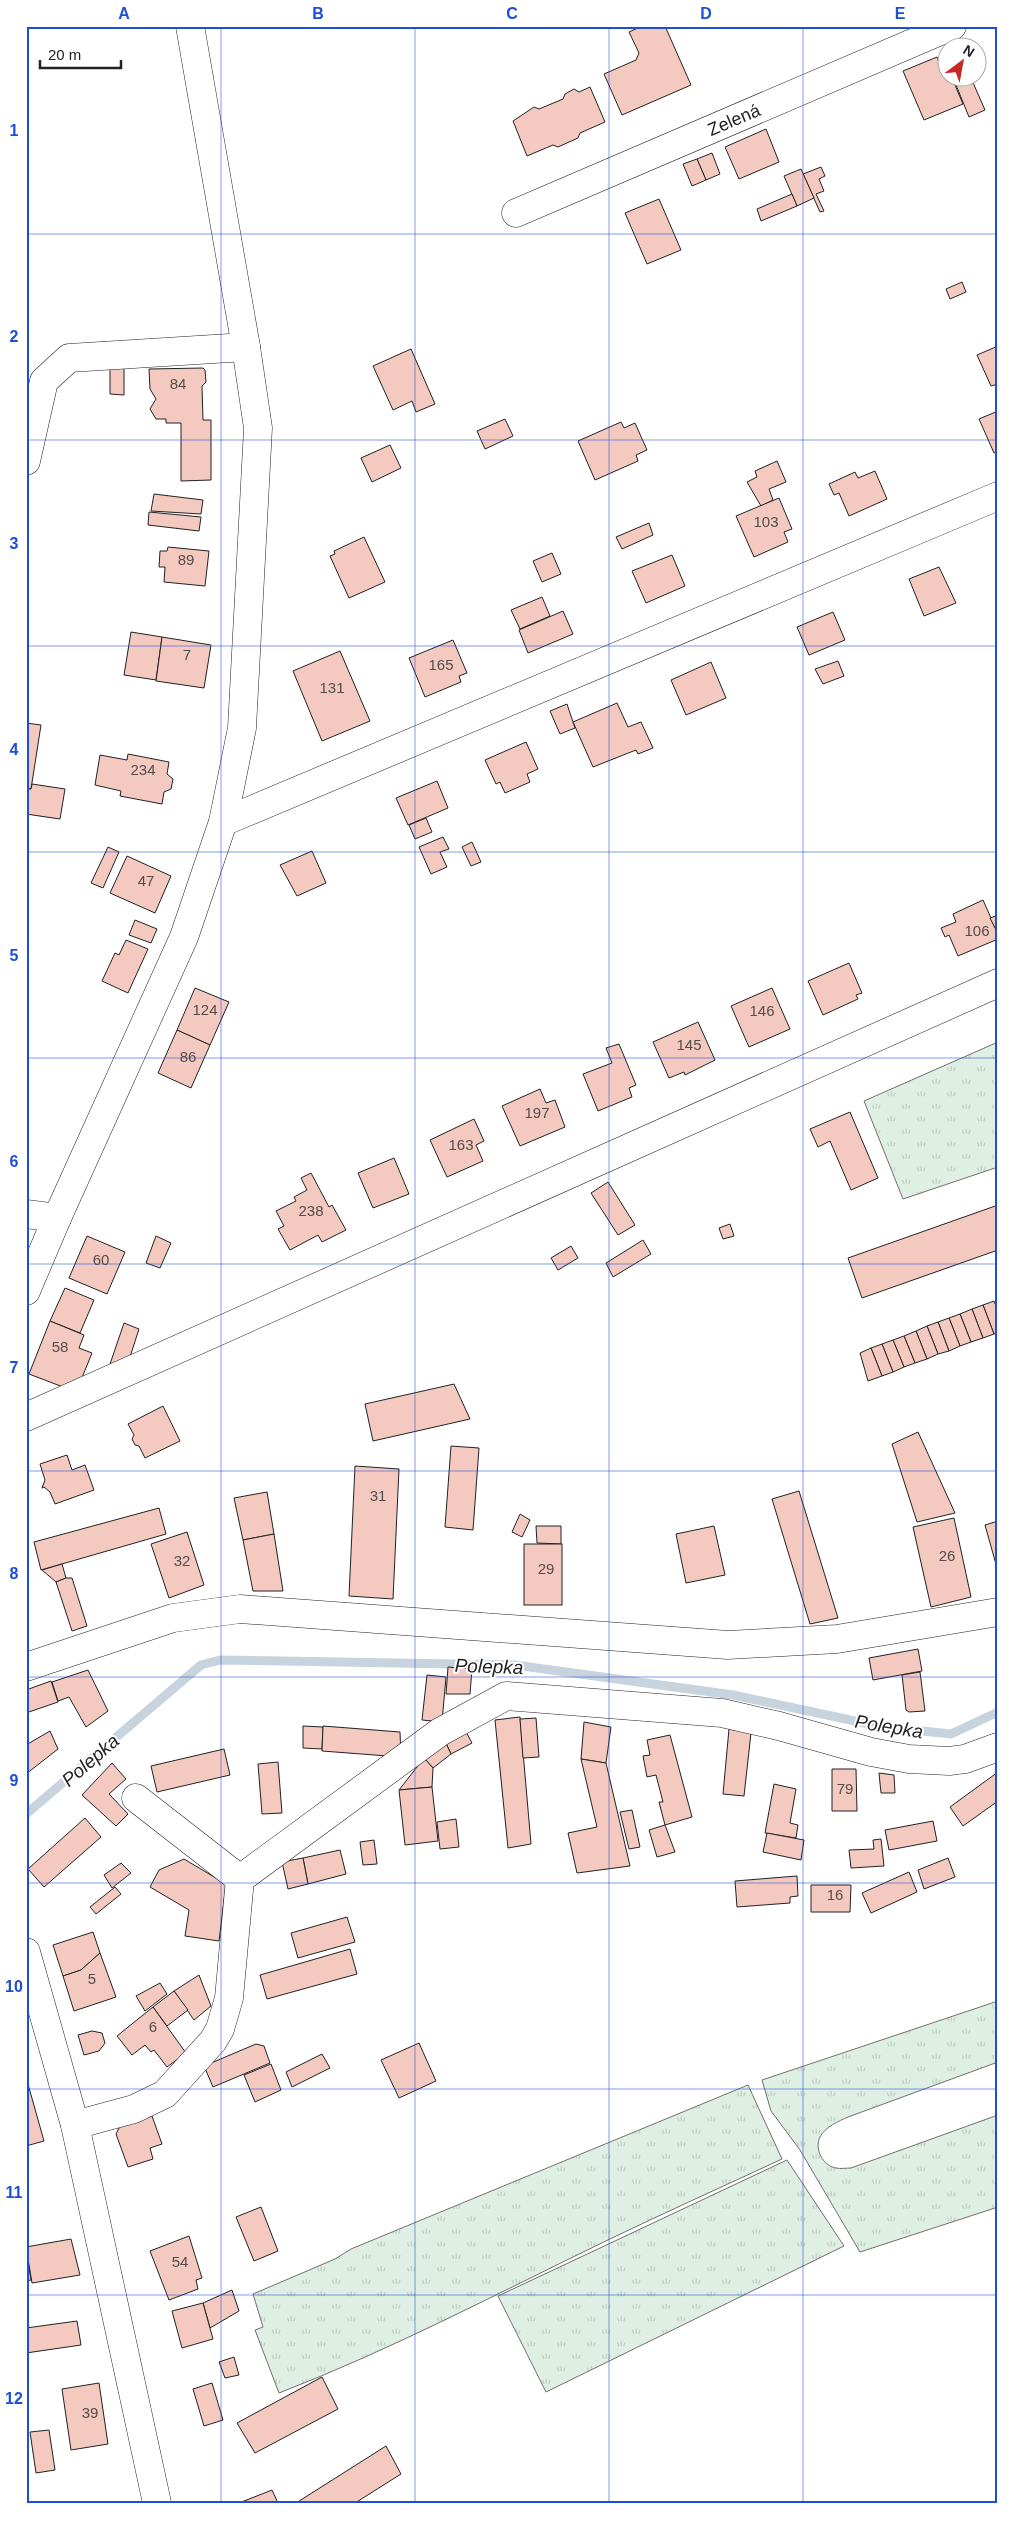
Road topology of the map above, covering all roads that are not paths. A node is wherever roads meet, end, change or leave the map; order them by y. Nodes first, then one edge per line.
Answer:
1 (190, 26) edge
2 (952, 26) edge
3 (516, 213) dead end
4 (246, 347) junction
5 (26, 461) edge
6 (998, 496) edge
7 (223, 822) junction
8 (998, 984) edge
9 (26, 1214) edge
10 (57, 1218) junction
11 (26, 1291) edge
12 (26, 1417) edge
13 (998, 1612) edge
14 (26, 1667) edge
15 (998, 1747) edge
16 (136, 1798) dead end
17 (240, 1878) junction
18 (26, 1952) edge
19 (75, 2125) junction
20 (157, 2503) edge

1 - 4 street
2 - 3 street, Zelená
4 - 5 street
4 - 7 street
6 - 7 street
7 - 10 street
8 - 12 street
9 - 10 street
10 - 11 street
13 - 14 street
15 - 17 street
16 - 17 street
17 - 19 street
18 - 19 street
19 - 20 street

